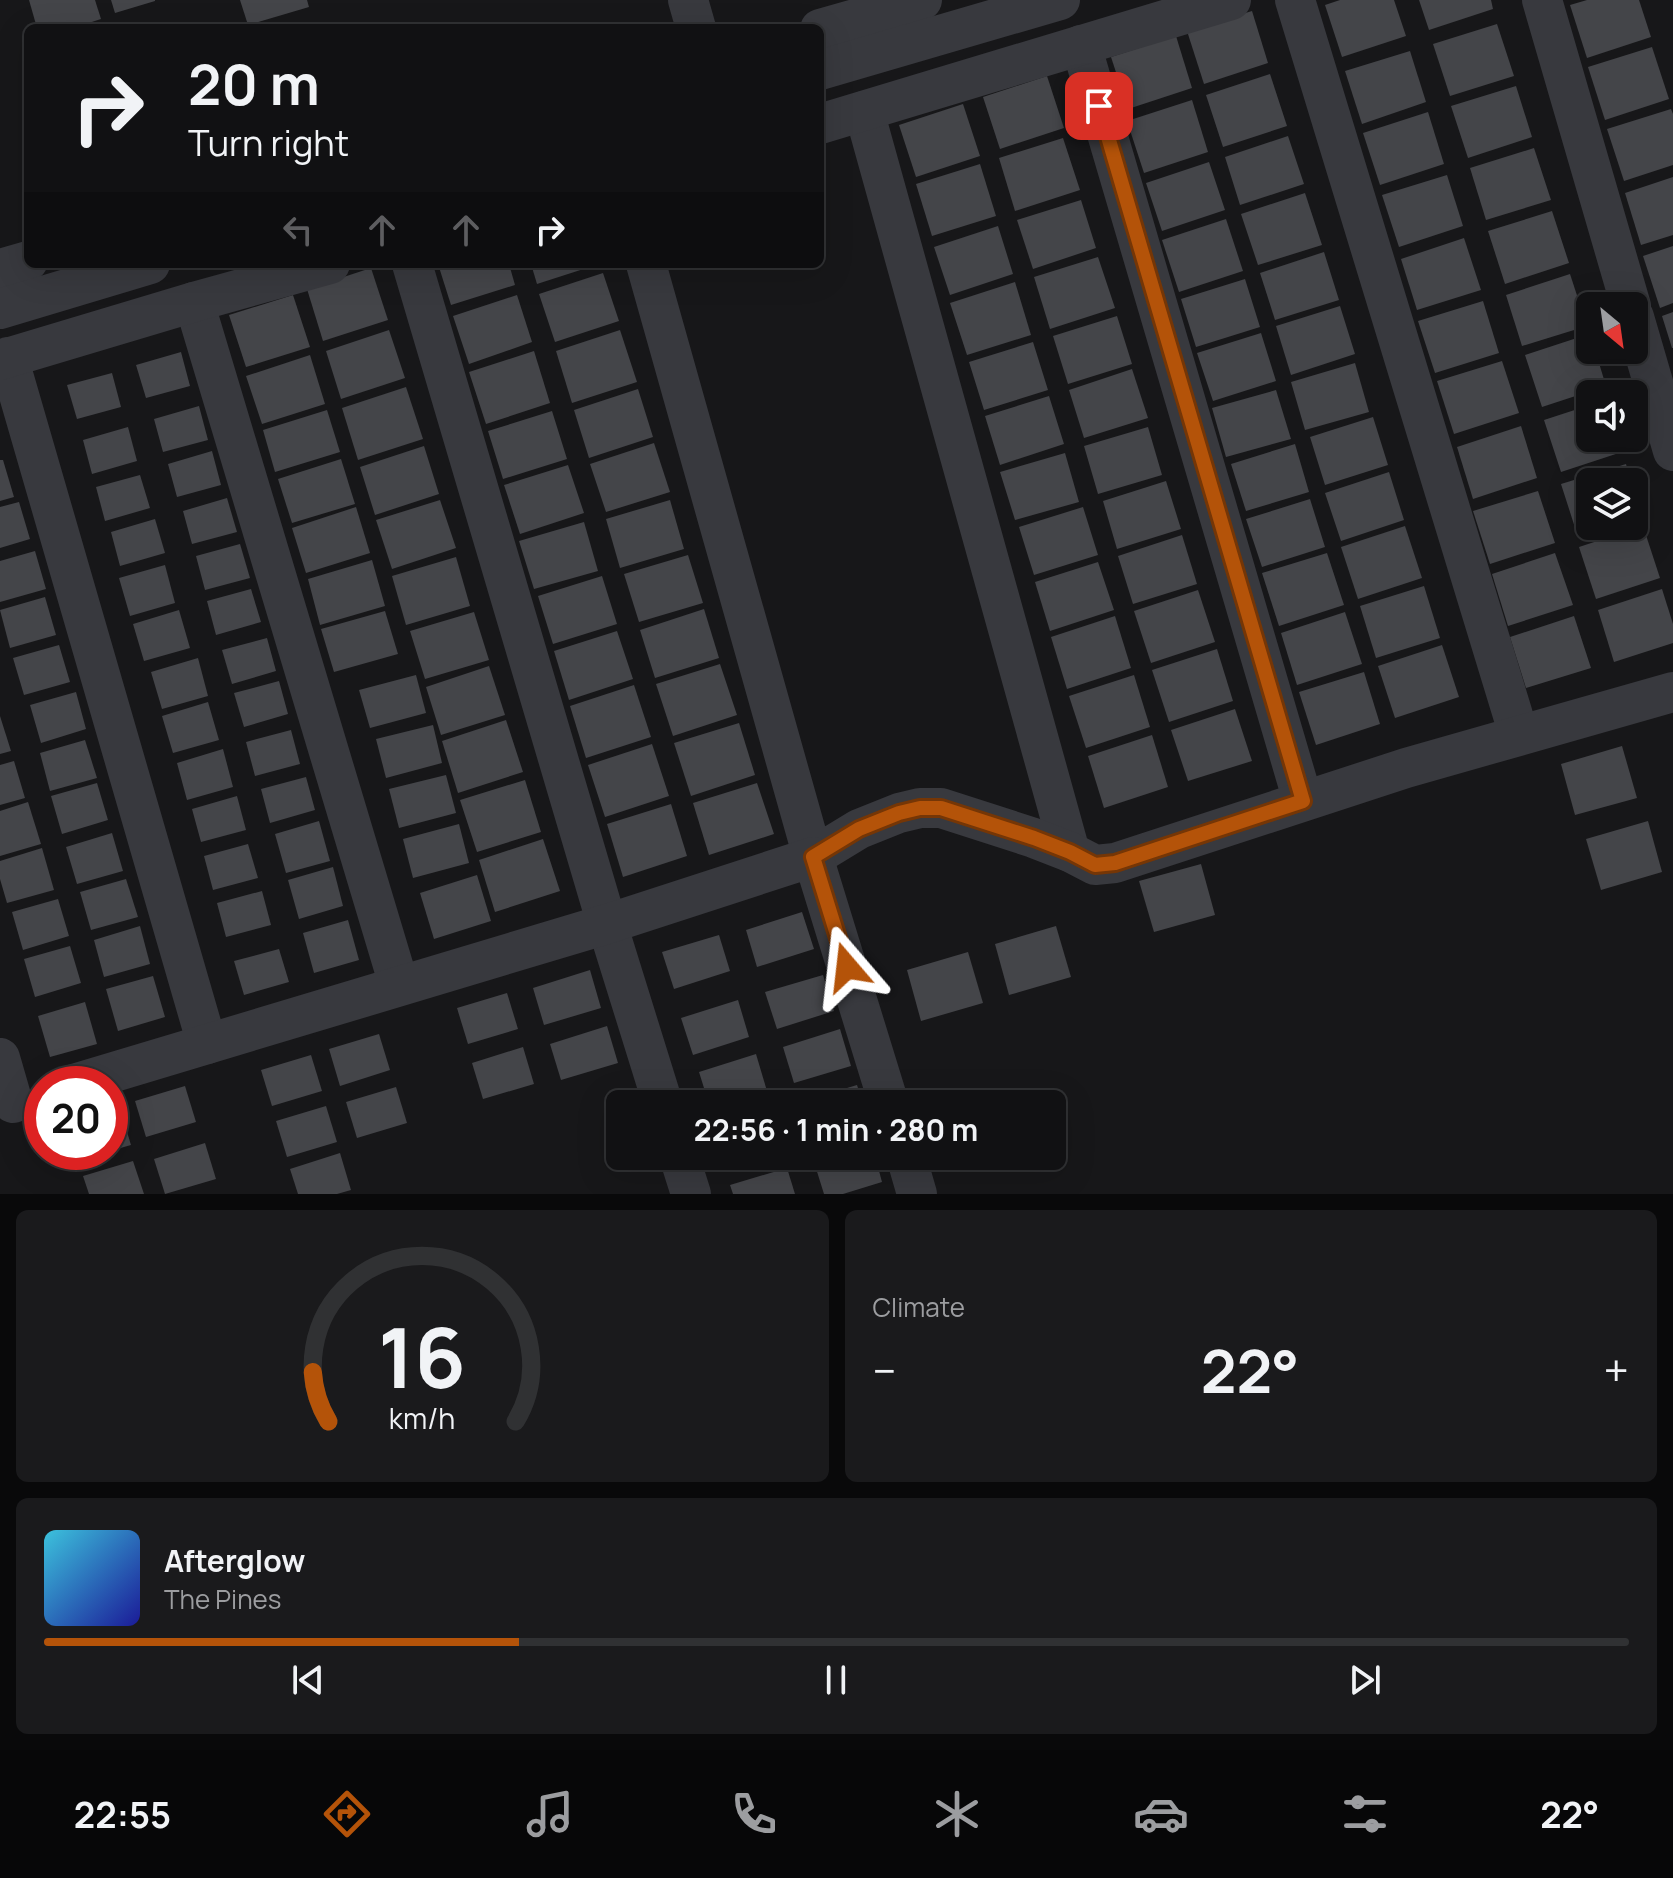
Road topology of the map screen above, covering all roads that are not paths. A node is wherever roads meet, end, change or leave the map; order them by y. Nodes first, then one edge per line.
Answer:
1 (688, 0) edge
2 (922, 0) edge
3 (1060, 0) edge
4 (1231, 0) edge
5 (1295, 0) edge
6 (1542, 0) edge
7 (695, 24) edge
8 (824, 28) edge
9 (1081, 45) junction
10 (824, 69) edge
11 (864, 111) junction
12 (824, 123) edge
13 (24, 262) edge
14 (137, 268) edge
15 (316, 268) edge
16 (413, 268) edge
17 (647, 268) edge
18 (0, 269) edge
19 (1627, 292) edge
20 (194, 302) junction
21 (0, 309) edge
22 (4, 359) edge
23 (1648, 364) edge
24 (1673, 451) edge
25 (1673, 692) edge
26 (1519, 735) junction
27 (1303, 801) junction
28 (1070, 852) junction
29 (813, 857) junction
30 (607, 924) junction
31 (399, 985) junction
32 (207, 1044) junction
33 (0, 1058) edge
34 (128, 1068) edge
35 (659, 1090) edge
36 (885, 1090) edge
37 (18, 1101) edge
38 (683, 1170) edge
39 (910, 1170) edge
40 (691, 1194) edge
41 (917, 1194) edge

1 - 7 lane
2 - 8 lane
3 - 10 lane
4 - 9 lane
5 - 26 lane
6 - 19 lane
9 - 11 lane
9 - 27 lane
11 - 12 lane
11 - 28 lane
13 - 18 lane
14 - 21 lane
15 - 20 lane
16 - 30 lane
17 - 29 lane
20 - 22 lane
20 - 31 lane
22 - 32 lane
23 - 24 lane
25 - 26 lane
26 - 27 lane
27 - 28 lane
28 - 29 lane
29 - 30 lane
29 - 36 lane
30 - 31 lane
30 - 35 lane
31 - 32 lane
32 - 34 lane
33 - 37 lane
38 - 40 lane
39 - 41 lane

